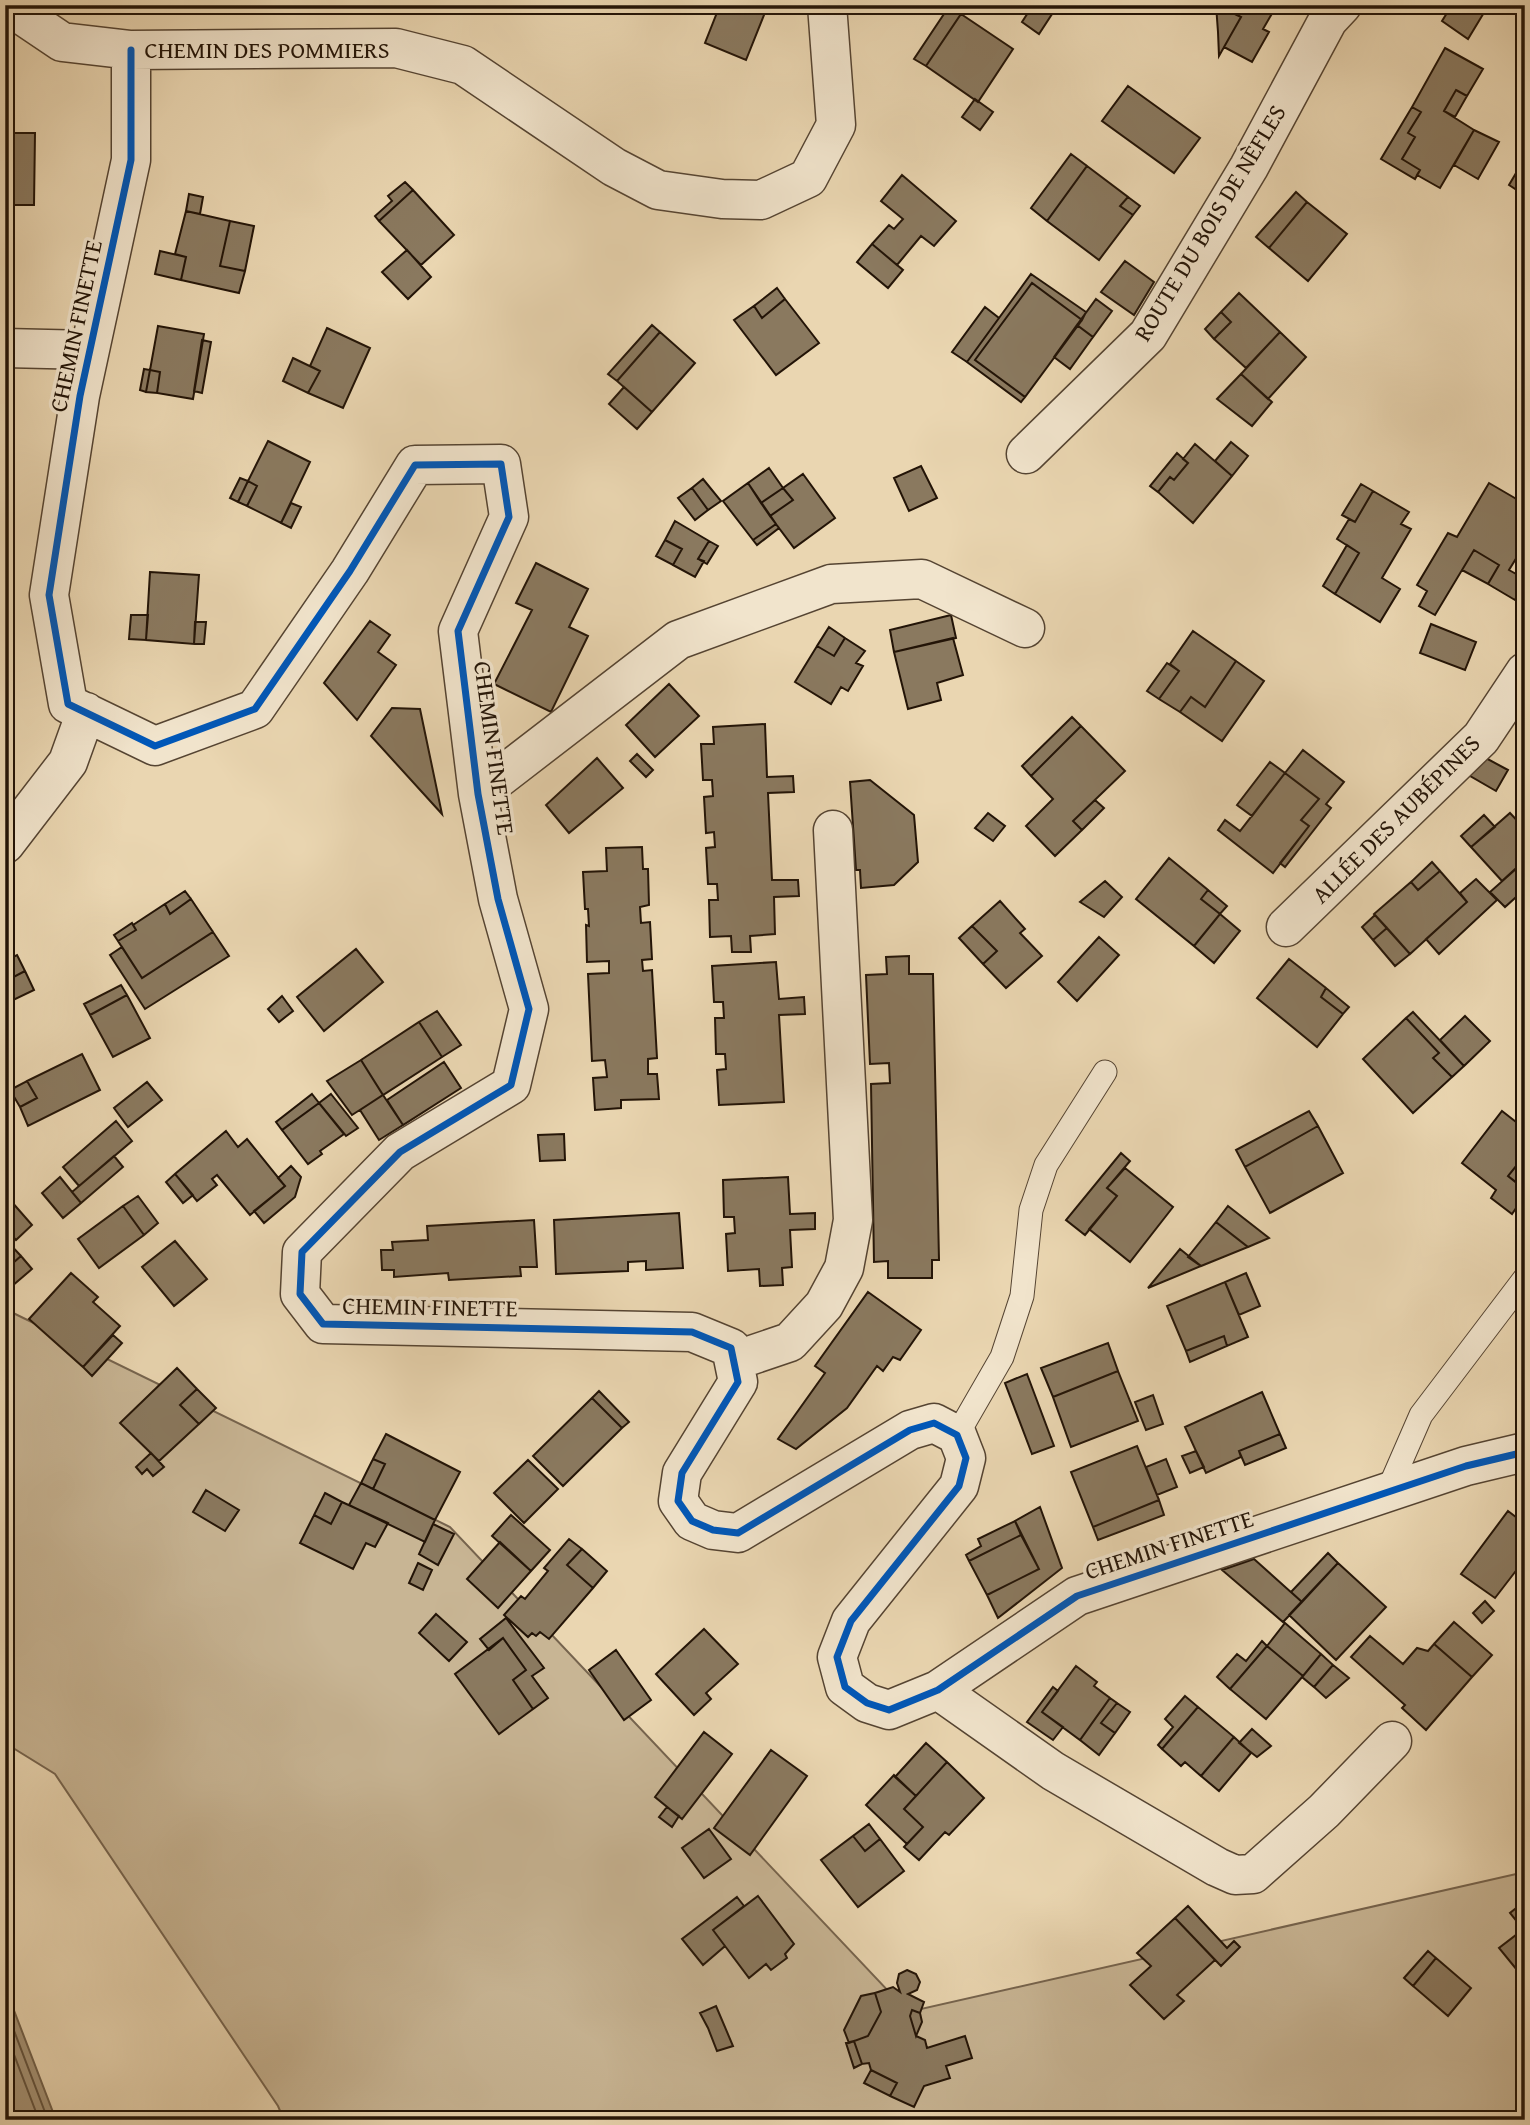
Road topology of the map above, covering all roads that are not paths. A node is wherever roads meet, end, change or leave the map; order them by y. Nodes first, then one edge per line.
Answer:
1 (827, 5) edge
2 (1342, 5) edge
3 (5, 9) edge
4 (131, 50) junction
5 (5, 348) edge
6 (90, 350) junction
7 (1026, 454) dead end
8 (1024, 628) dead end
9 (1525, 672) edge
10 (86, 712) junction
11 (478, 794) junction
12 (833, 830) dead end
13 (5, 844) edge
14 (1286, 927) dead end
15 (1105, 1072) dead end
16 (1525, 1278) edge
17 (734, 1361) junction
18 (957, 1435) junction
19 (1525, 1452) edge
20 (1387, 1493) junction
21 (938, 1690) junction
22 (1392, 1741) dead end

1 - 4 street, CHEMIN DES POMMIERS
2 - 7 street, ROUTE DU BOIS DE NÈFLES
3 - 4 street
4 - 6 street, CHEMIN FINETTE
5 - 6 street, CHEMIN FINETTE
6 - 10 street, CHEMIN FINETTE
8 - 11 street, CHEMIN FINETTE
9 - 14 street, ALLÉE DES AUBÉPINES
10 - 11 street, CHEMIN FINETTE
10 - 13 street
11 - 17 street, CHEMIN FINETTE
12 - 17 street
15 - 18 lane
16 - 20 lane
17 - 18 street
18 - 21 street, CHEMIN FINETTE
19 - 20 street, CHEMIN FINETTE
20 - 21 street, CHEMIN FINETTE
21 - 22 street

